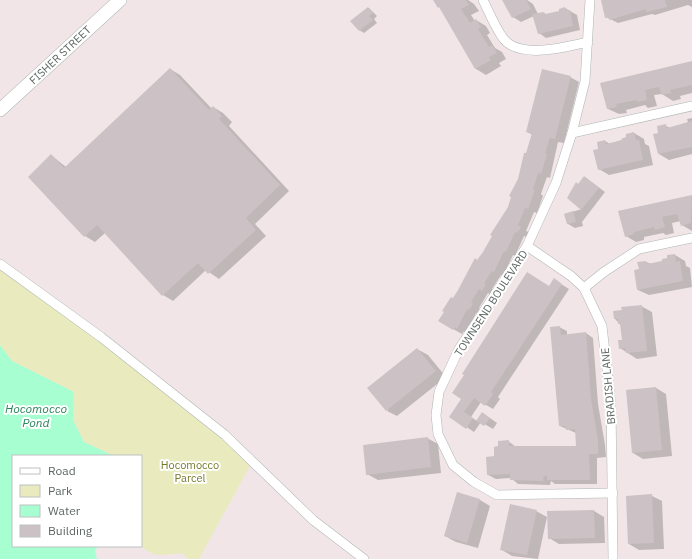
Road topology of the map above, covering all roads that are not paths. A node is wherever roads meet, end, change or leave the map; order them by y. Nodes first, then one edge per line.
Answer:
1 (120, 0) edge
2 (483, 0) edge
3 (590, 0) edge
4 (588, 42) junction
5 (692, 106) edge
6 (0, 110) edge
7 (572, 133) junction
8 (692, 238) edge
9 (528, 246) junction
10 (0, 264) edge
11 (584, 288) junction
12 (613, 493) junction
13 (364, 559) edge
14 (613, 559) edge

1 - 6 street, FISHER STREET
2 - 4 street
3 - 4 street, TOWNSEND BOULEVARD
4 - 7 street, TOWNSEND BOULEVARD
5 - 7 street
7 - 9 street, TOWNSEND BOULEVARD
8 - 11 street
9 - 11 street, BRADISH LANE
9 - 12 street, TOWNSEND BOULEVARD
10 - 13 street
11 - 12 street, BRADISH LANE
12 - 14 street, BRADISH LANE

